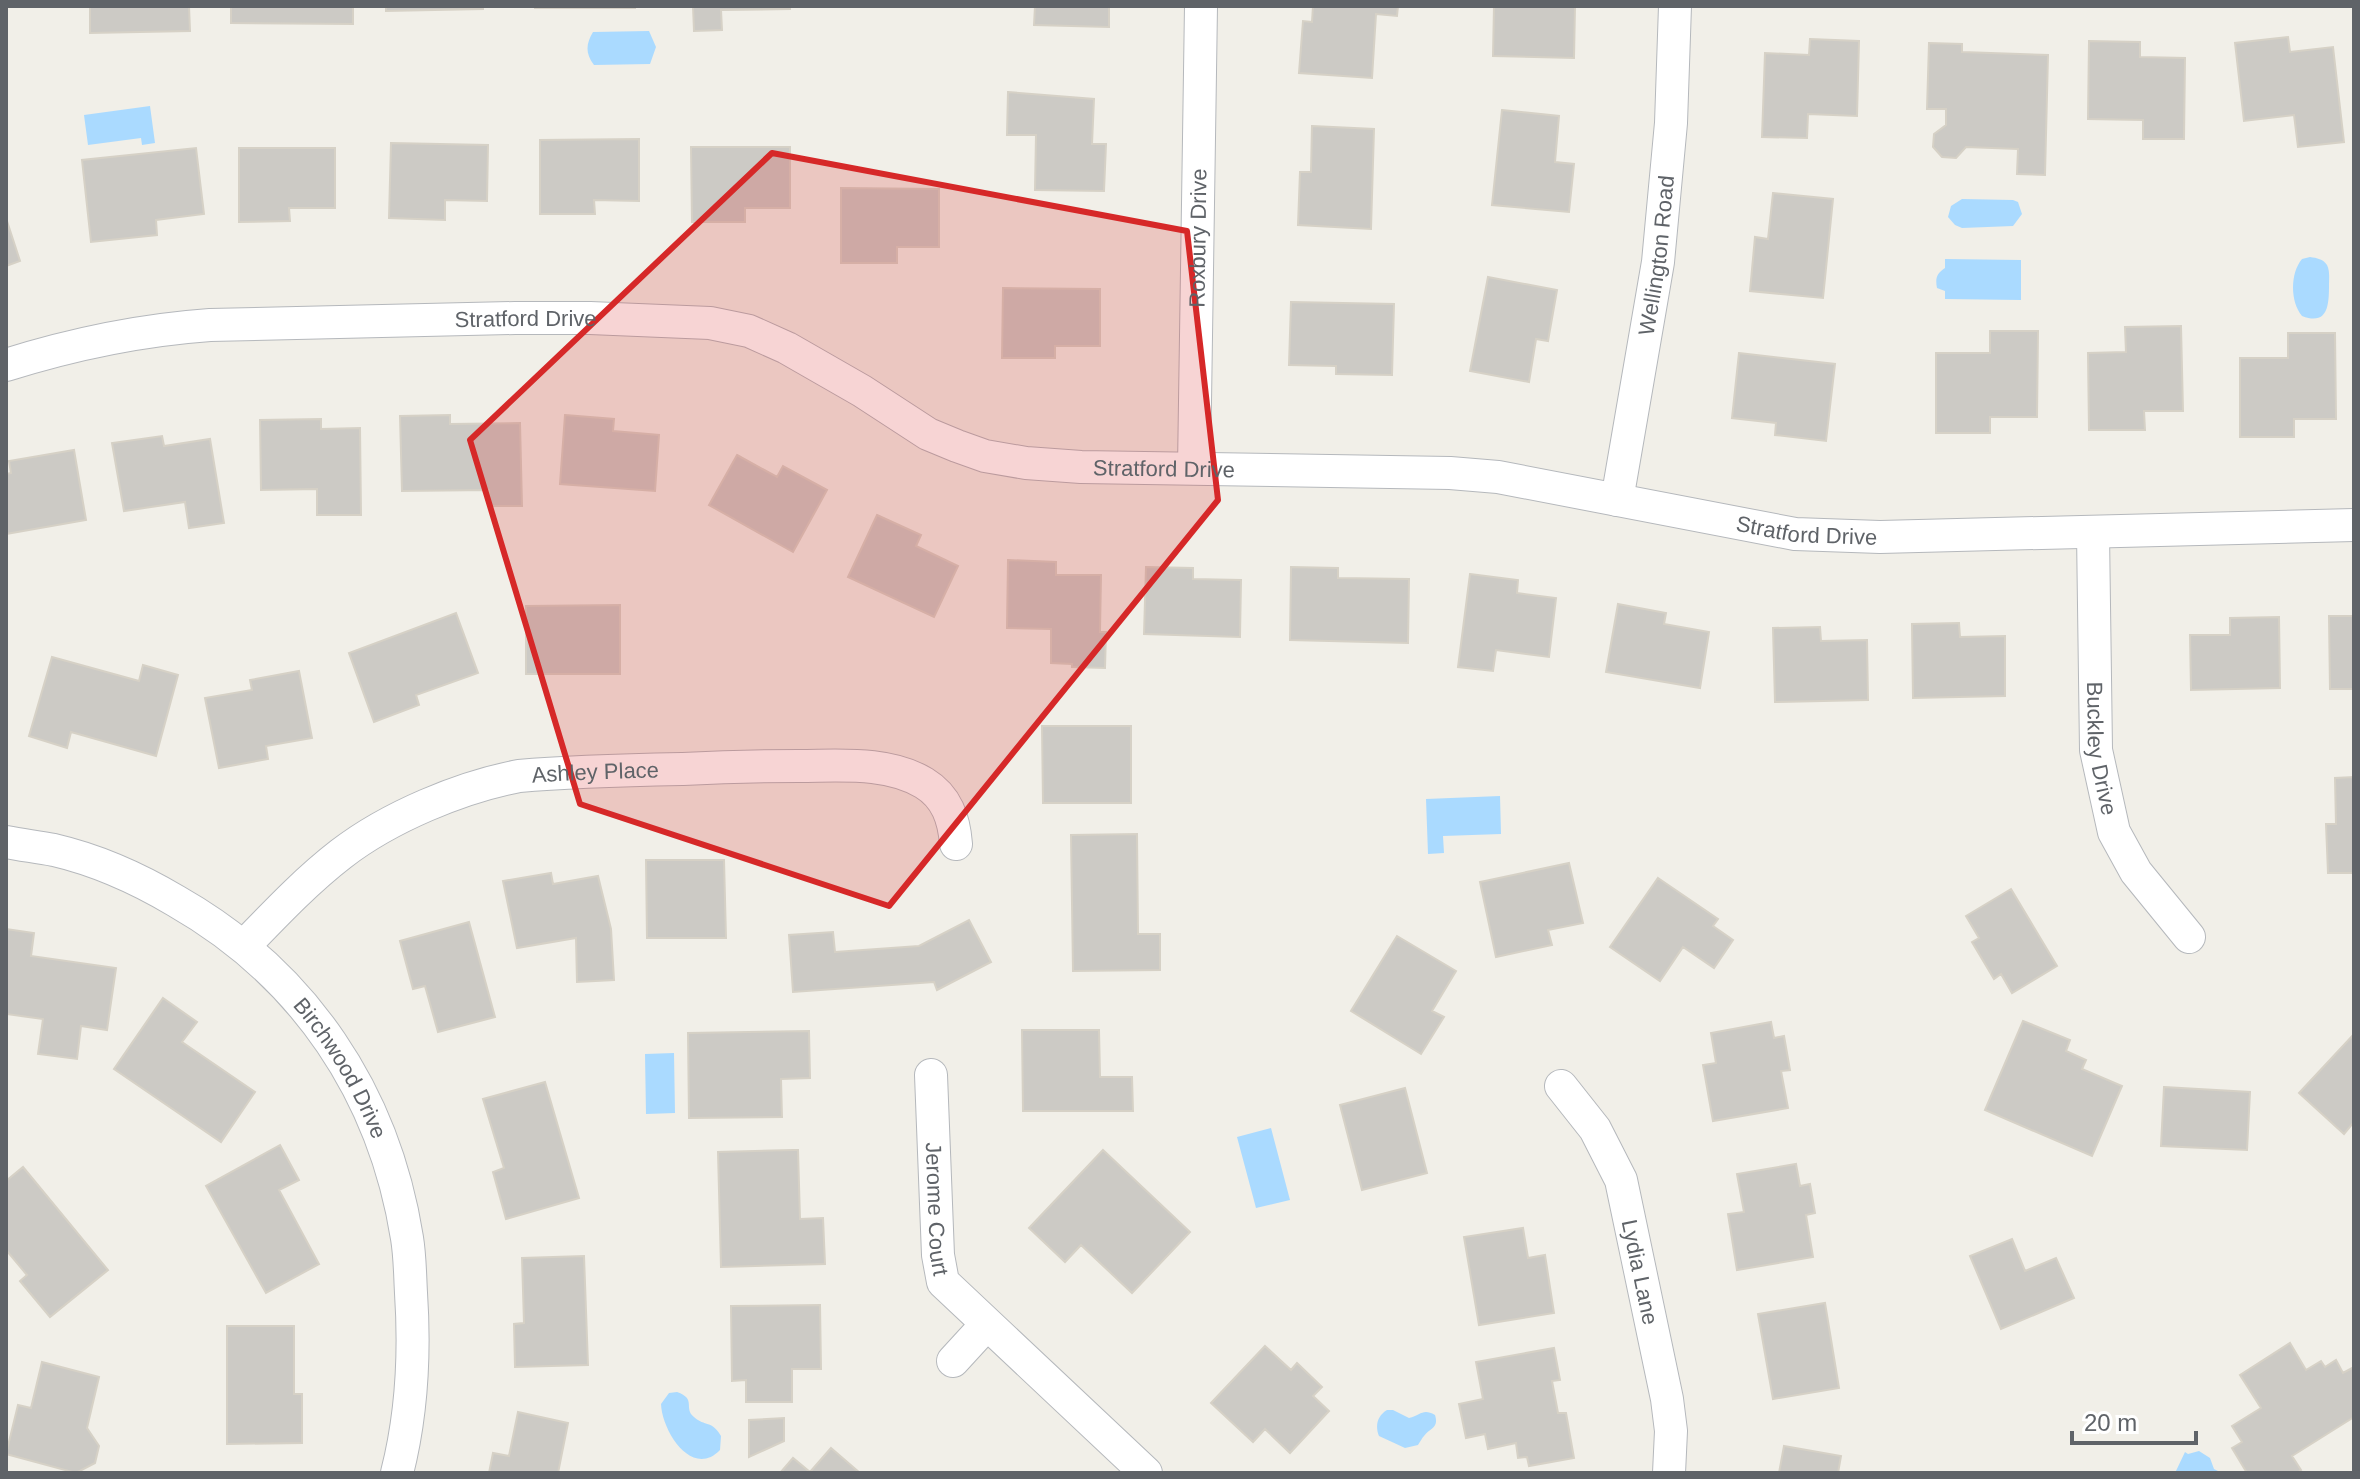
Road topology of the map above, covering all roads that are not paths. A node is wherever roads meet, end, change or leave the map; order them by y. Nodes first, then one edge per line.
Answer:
1 (1201, 6) edge
2 (1675, 6) edge
3 (6, 365) edge
4 (1194, 468) junction
5 (1617, 500) junction
6 (2354, 525) edge
7 (2093, 533) junction
8 (6, 842) edge
9 (956, 844) dead end
10 (2189, 937) dead end
11 (244, 946) junction
12 (931, 1075) dead end
13 (1561, 1086) dead end
14 (986, 1325) junction
15 (953, 1361) dead end
16 (397, 1473) edge
17 (1146, 1473) edge
18 (1669, 1473) edge

1 - 4 street, Roxbury Drive
2 - 5 street, Wellington Road
3 - 4 street, Stratford Drive
4 - 5 street, Stratford Drive
5 - 7 street, Stratford Drive
6 - 7 street, Stratford Drive
7 - 10 street, Buckley Drive
8 - 11 street, Birchwood Drive
9 - 11 street, Ashley Place
11 - 16 street, Birchwood Drive
12 - 14 street, Jerome Court
13 - 18 street, Lydia Lane
14 - 15 street
14 - 17 street, Jerome Court

